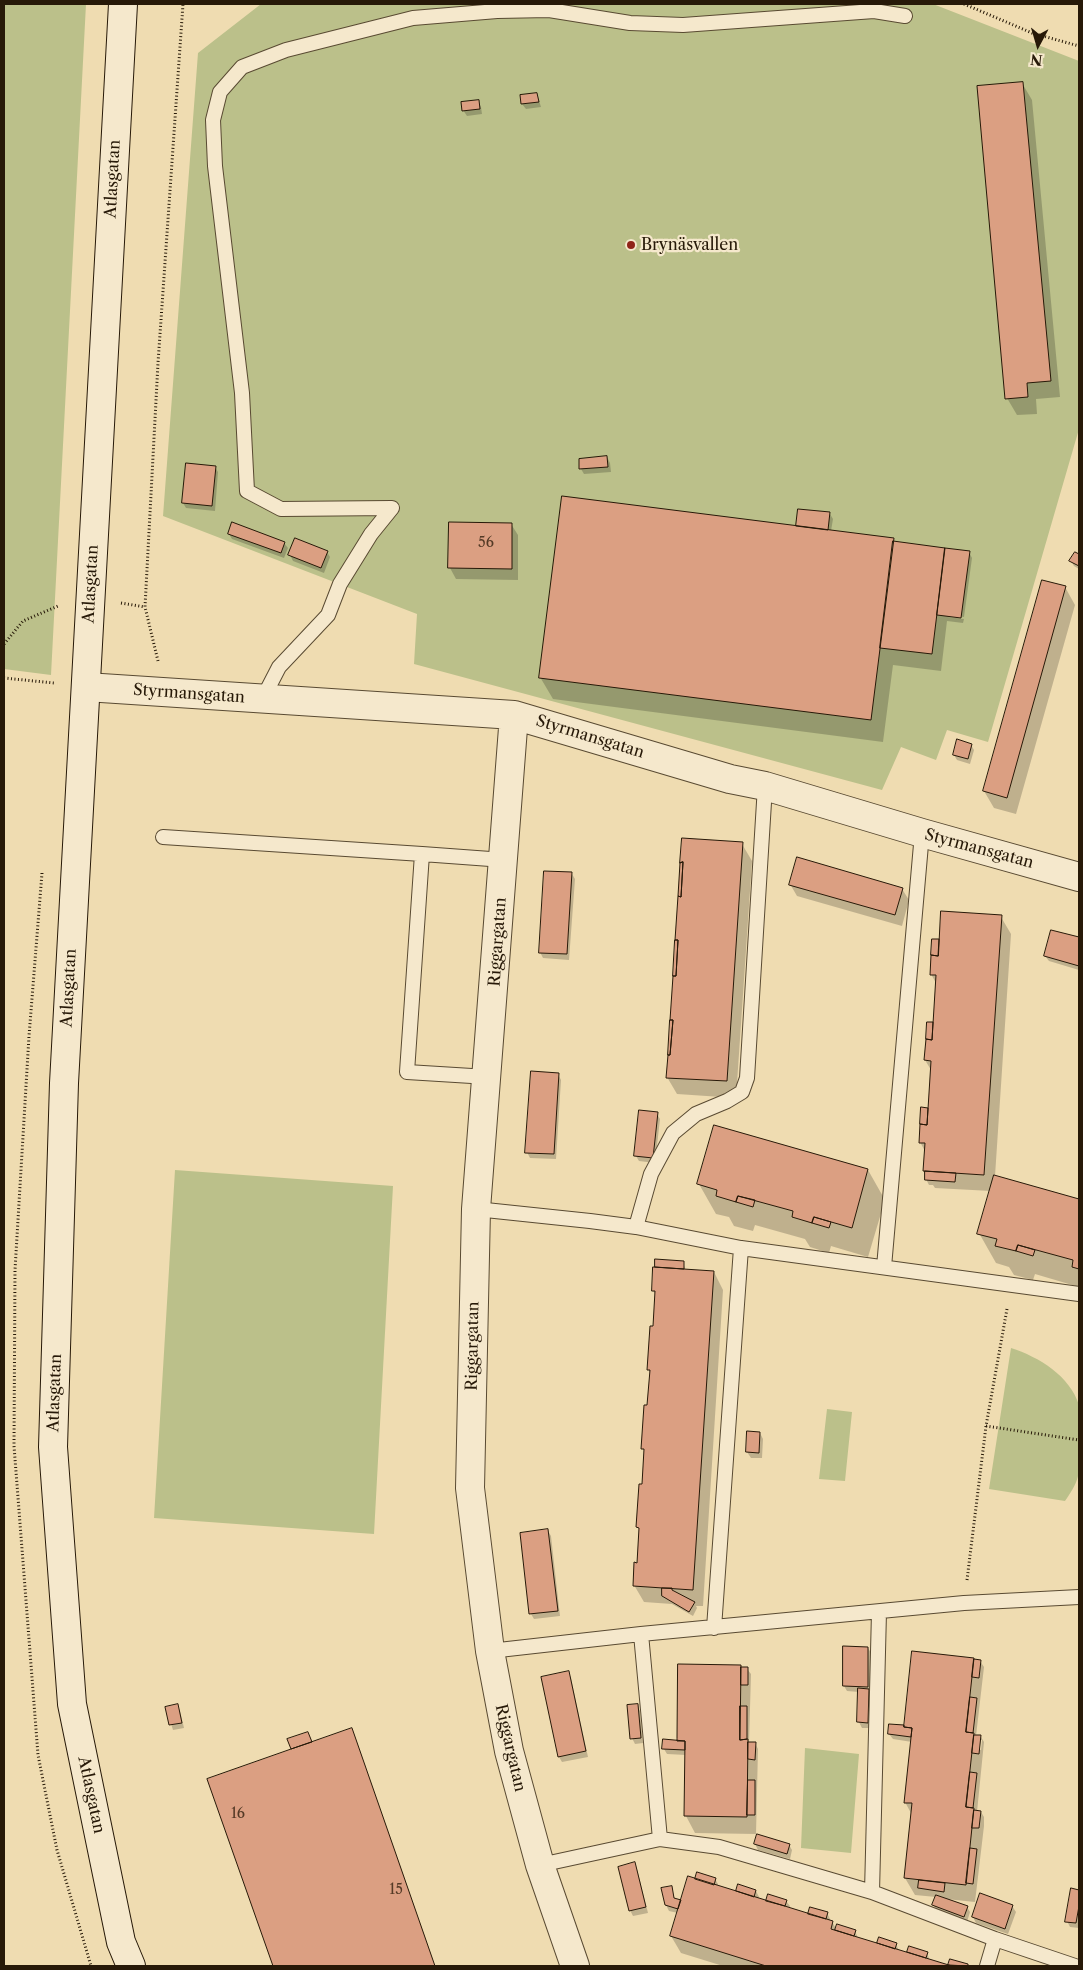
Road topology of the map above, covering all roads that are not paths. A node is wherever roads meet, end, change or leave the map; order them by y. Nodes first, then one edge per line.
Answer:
1 (123, 4) edge
2 (905, 16) dead end
3 (86, 687) junction
4 (263, 698) junction
5 (514, 715) junction
6 (765, 786) junction
7 (922, 833) junction
8 (163, 837) dead end
9 (422, 854) junction
10 (504, 860) junction
11 (1079, 877) edge
12 (488, 1077) junction
13 (476, 1209) junction
14 (636, 1227) junction
15 (741, 1248) junction
16 (884, 1267) junction
17 (1079, 1294) edge
18 (1079, 1597) edge
19 (879, 1612) junction
20 (714, 1628) junction
21 (640, 1634) junction
22 (490, 1652) junction
23 (660, 1839) junction
24 (540, 1865) junction
25 (872, 1892) junction
26 (995, 1940) junction
27 (1079, 1956) edge
28 (131, 1966) edge
29 (575, 1966) edge
30 (987, 1966) edge
31 (1076, 1966) edge

1 - 3 street, Atlasgatan
2 - 4 lane
3 - 4 street, Styrmansgatan
3 - 28 street, Atlasgatan
4 - 5 street, Styrmansgatan
5 - 6 street, Styrmansgatan
5 - 10 street, Riggargatan
6 - 7 street, Styrmansgatan
6 - 14 lane
7 - 11 street, Styrmansgatan
7 - 16 lane
8 - 9 lane
9 - 10 lane
9 - 12 lane
10 - 12 street, Riggargatan
12 - 13 street, Riggargatan
13 - 14 lane
13 - 22 street, Riggargatan
14 - 15 lane
15 - 16 lane
15 - 20 lane
16 - 17 lane
18 - 19 lane
19 - 20 lane
19 - 25 lane
20 - 21 lane
21 - 22 lane
21 - 23 lane
22 - 24 street, Riggargatan
23 - 24 lane
23 - 25 lane
24 - 29 street, Riggargatan
25 - 26 lane
26 - 30 lane
26 - 31 lane
27 - 31 lane

